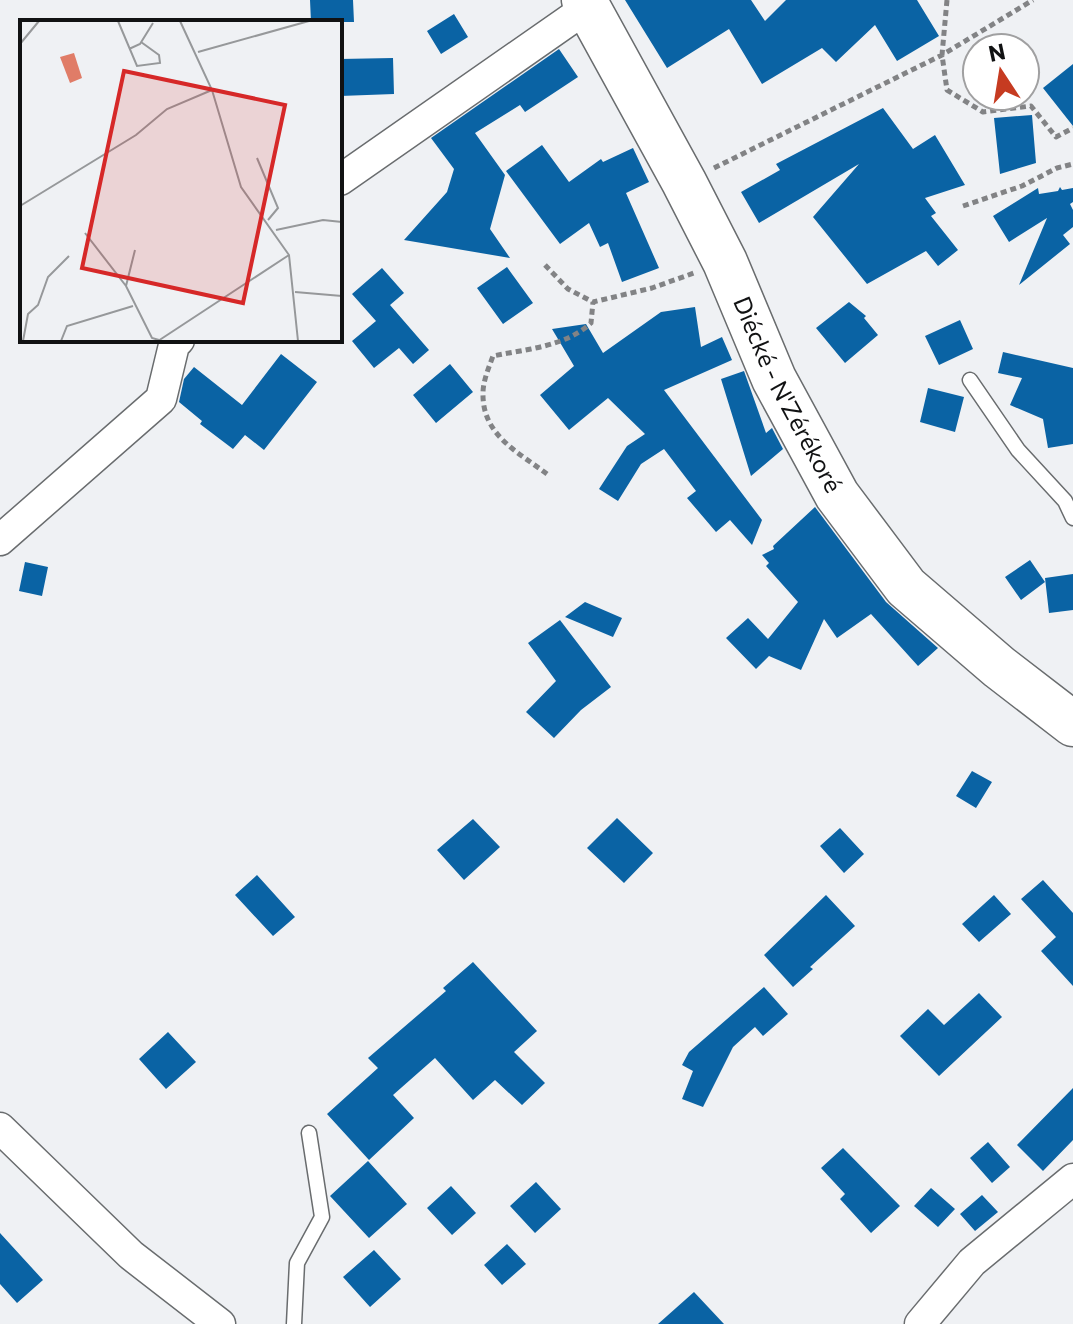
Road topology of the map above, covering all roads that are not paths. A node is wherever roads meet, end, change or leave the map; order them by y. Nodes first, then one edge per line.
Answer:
1 (586, 4) edge
2 (342, 179) edge
3 (177, 342) edge
4 (970, 380) dead end
5 (1073, 518) edge
6 (0, 540) edge
7 (1073, 724) edge
8 (0, 1128) edge
9 (309, 1133) dead end
10 (1073, 1179) edge
11 (220, 1324) edge
12 (294, 1324) edge
13 (920, 1324) edge

1 - 2 street
1 - 7 highway, Diécké - N'Zérékoré
3 - 6 street
4 - 5 lane
8 - 11 street
9 - 12 lane
10 - 13 street

